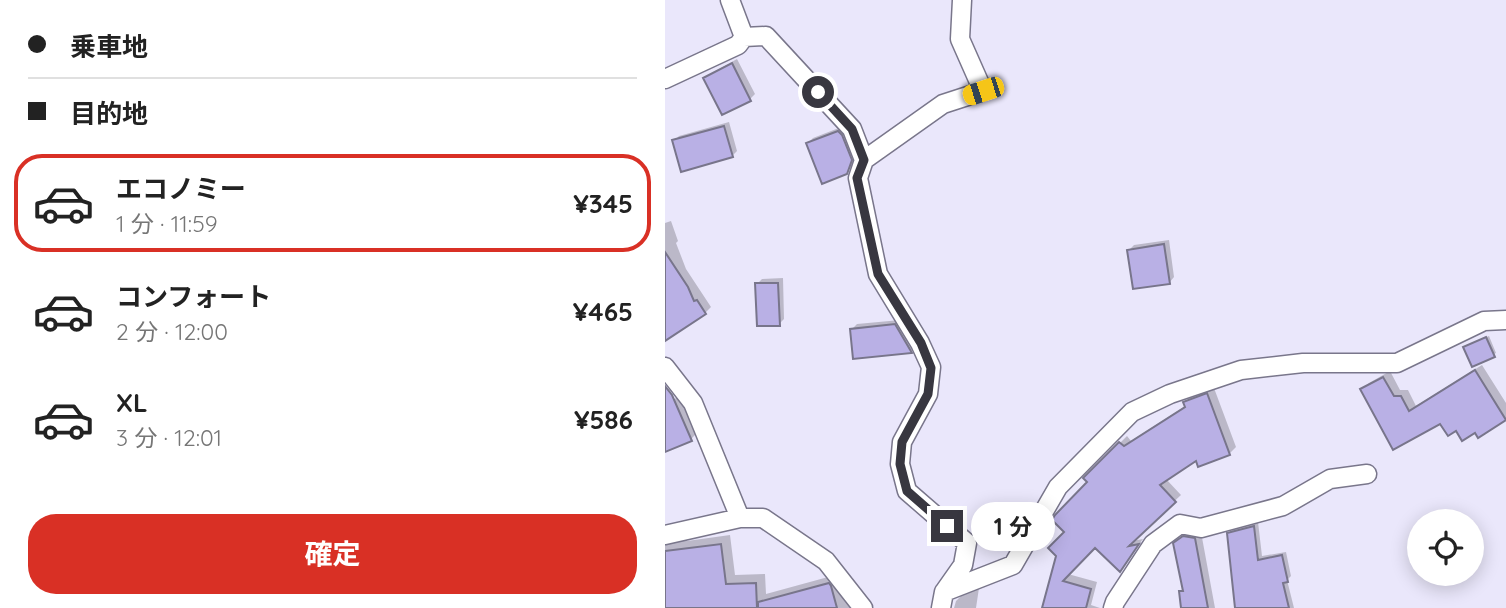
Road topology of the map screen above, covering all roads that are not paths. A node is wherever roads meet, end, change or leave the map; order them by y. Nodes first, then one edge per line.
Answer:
1 (730, 0) edge
2 (962, 0) edge
3 (744, 37) junction
4 (665, 79) edge
5 (864, 160) junction
6 (1506, 320) edge
7 (665, 366) edge
8 (1367, 474) dead end
9 (740, 518) junction
10 (665, 535) edge
11 (943, 600) edge
12 (863, 608) edge
13 (1113, 608) edge

1 - 3 street
2 - 5 street
3 - 4 street
3 - 5 street
5 - 11 street
6 - 11 street
7 - 9 street
8 - 13 street
9 - 10 street
9 - 12 street

